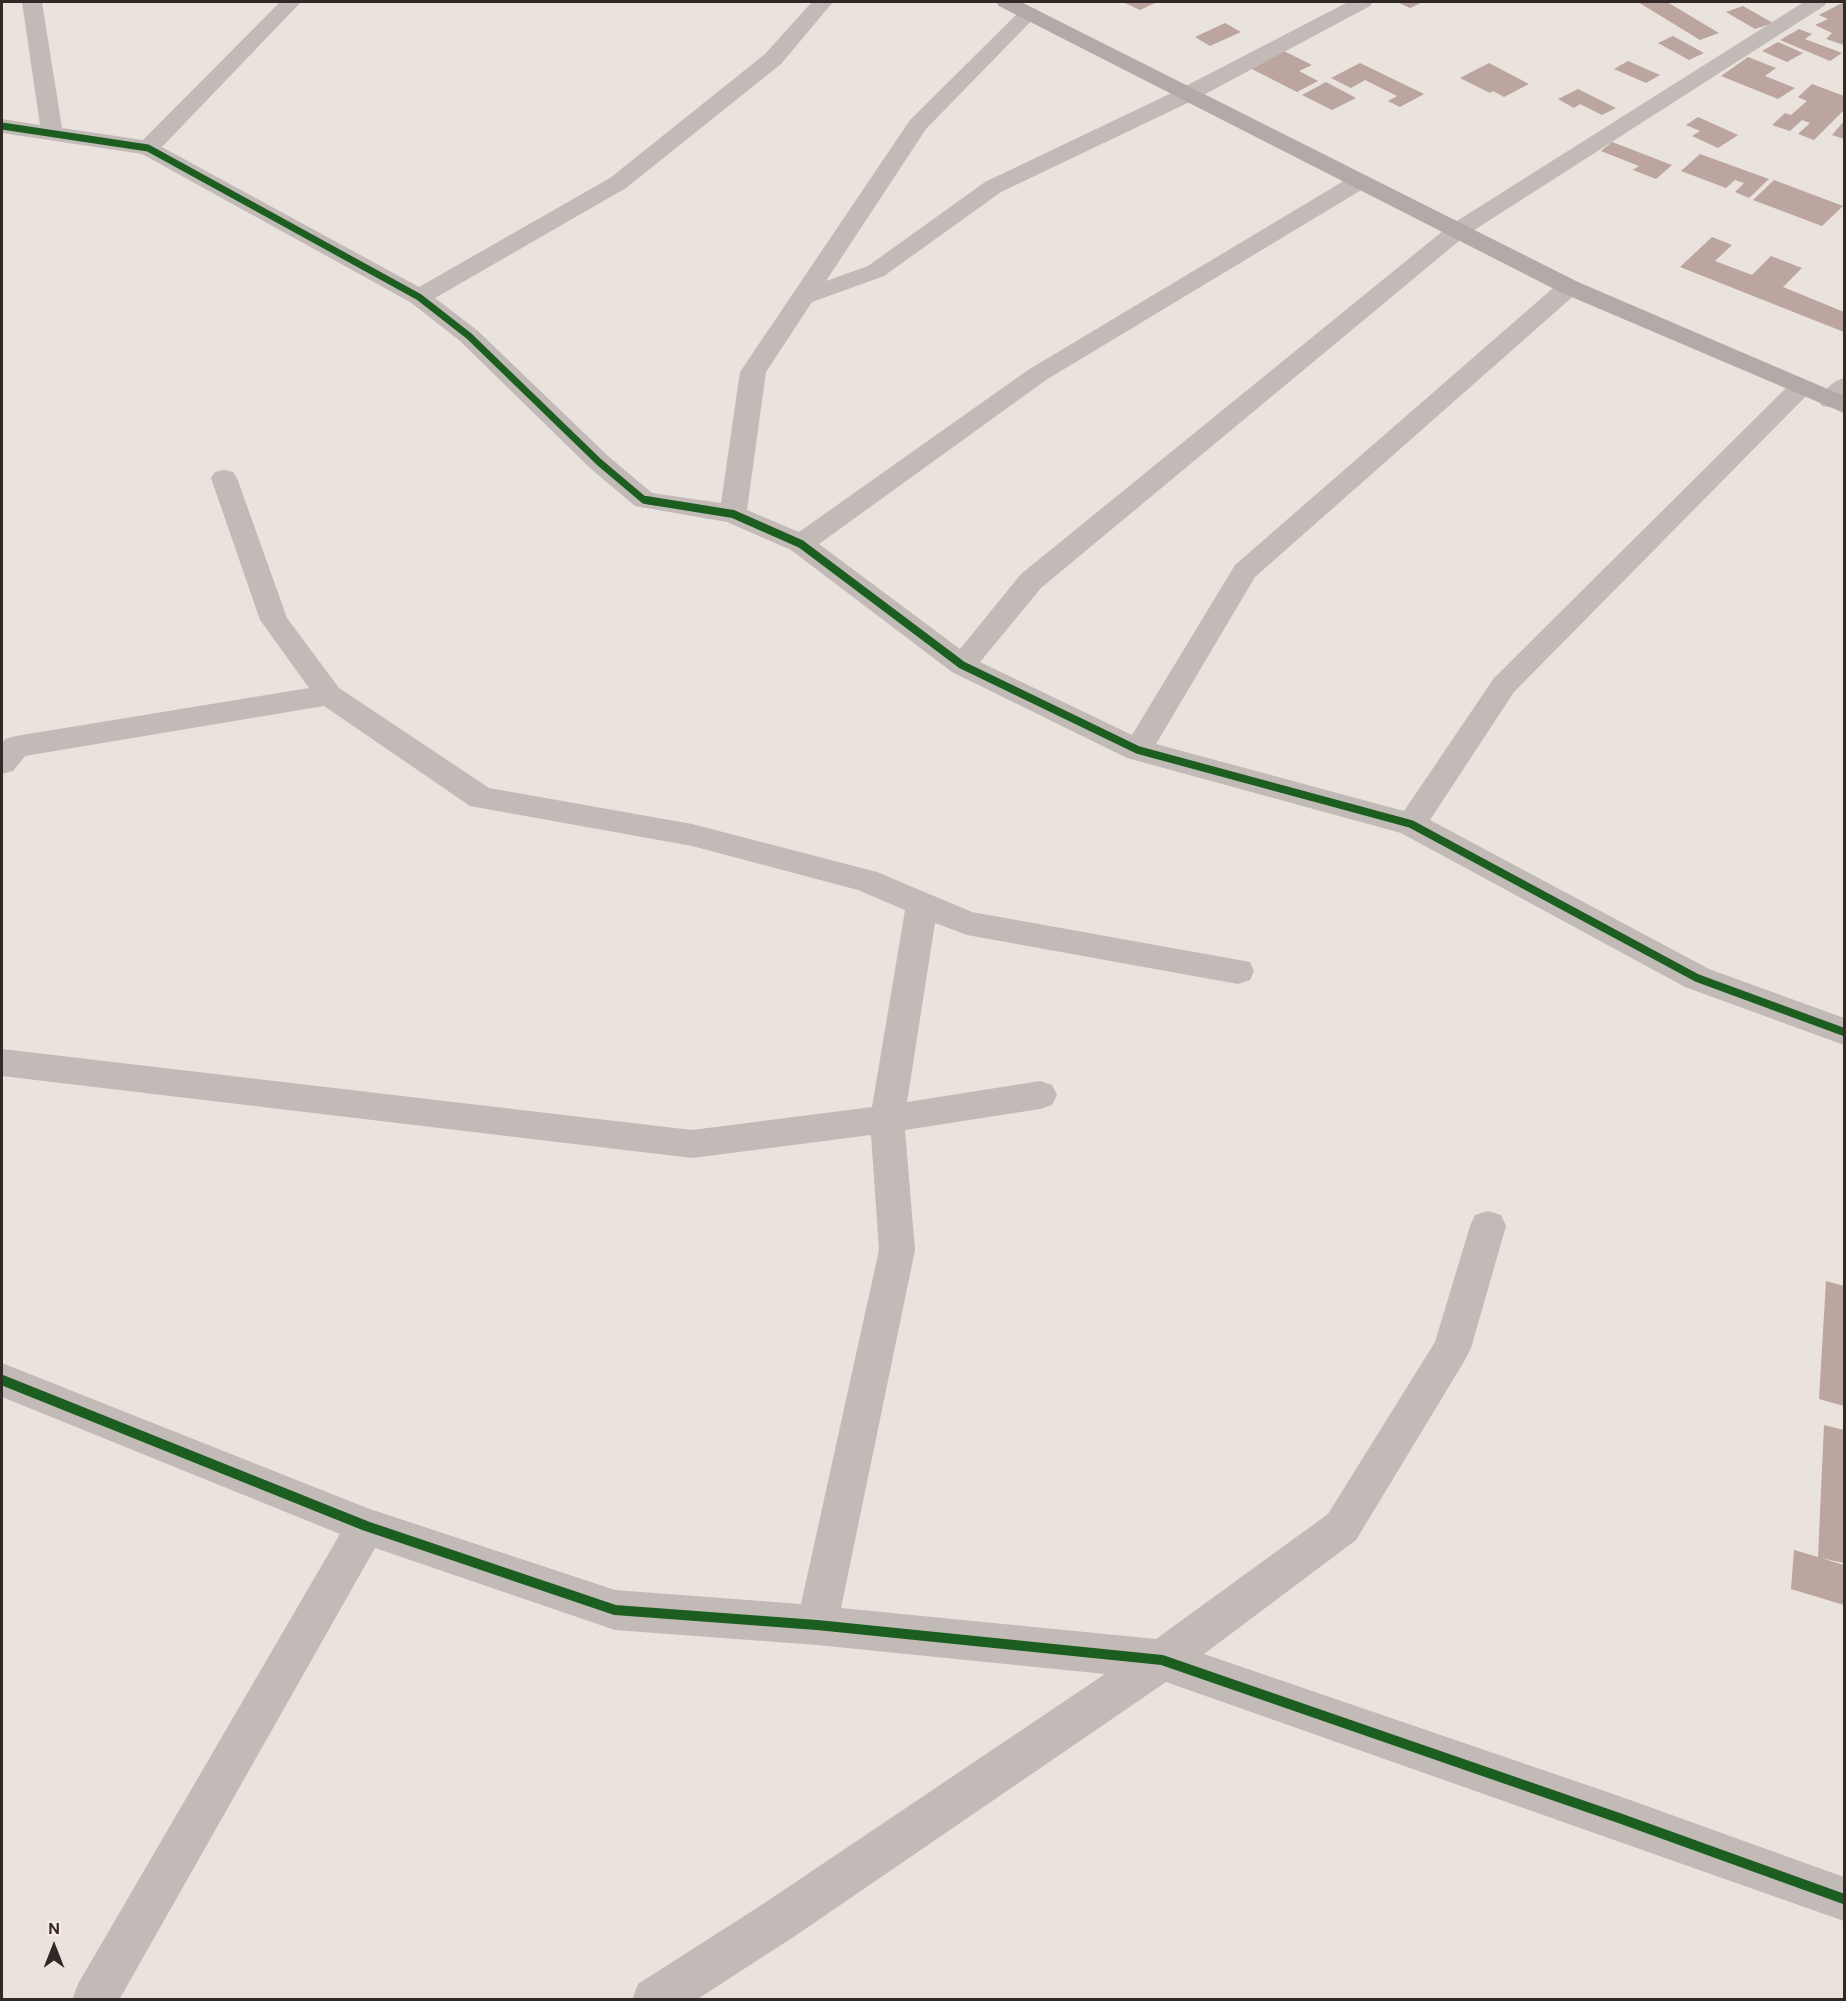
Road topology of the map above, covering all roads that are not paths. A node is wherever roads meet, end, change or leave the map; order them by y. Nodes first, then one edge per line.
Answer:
1 (32, 2) edge
2 (291, 2) edge
3 (823, 2) edge
4 (1006, 2) edge
5 (1363, 2) edge
6 (1818, 2) edge
7 (1029, 13) junction
8 (1188, 94) junction
9 (2, 126) edge
10 (52, 133) junction
11 (148, 148) junction
12 (1360, 181) junction
13 (1457, 231) junction
14 (1569, 287) junction
15 (418, 297) junction
16 (804, 297) junction
17 (1801, 387) junction
18 (1840, 397) edge
19 (224, 478) dead end
20 (732, 514) junction
21 (801, 544) junction
22 (962, 665) junction
23 (329, 695) junction
24 (1138, 750) junction
25 (2, 763) edge
26 (1411, 824) junction
27 (922, 904) junction
28 (1238, 971) dead end
29 (1845, 1032) edge
30 (2, 1063) edge
31 (1040, 1095) dead end
32 (887, 1119) junction
33 (1488, 1226) dead end
34 (6, 1391) edge
35 (366, 1526) junction
36 (817, 1625) junction
37 (1162, 1660) junction
38 (1845, 1899) edge
39 (94, 2000) edge
40 (654, 2000) edge

1 - 10 street
2 - 11 street
3 - 15 street
4 - 7 street
5 - 8 street
6 - 13 street
7 - 8 street
7 - 16 street
8 - 12 street
8 - 16 street
9 - 10 street
10 - 11 street
11 - 15 street
12 - 13 street
12 - 21 street
13 - 14 street
13 - 22 street
14 - 17 street
14 - 24 street
15 - 20 street
16 - 20 street
17 - 18 street
17 - 26 street
19 - 23 street
20 - 21 street
21 - 22 street
22 - 24 street
23 - 25 street
23 - 27 street
24 - 26 street
26 - 29 street
27 - 28 street
27 - 32 street
30 - 32 street
31 - 32 street
32 - 36 street
33 - 37 street
34 - 35 street
35 - 36 street
35 - 39 street
36 - 37 street
37 - 38 street
37 - 40 street

